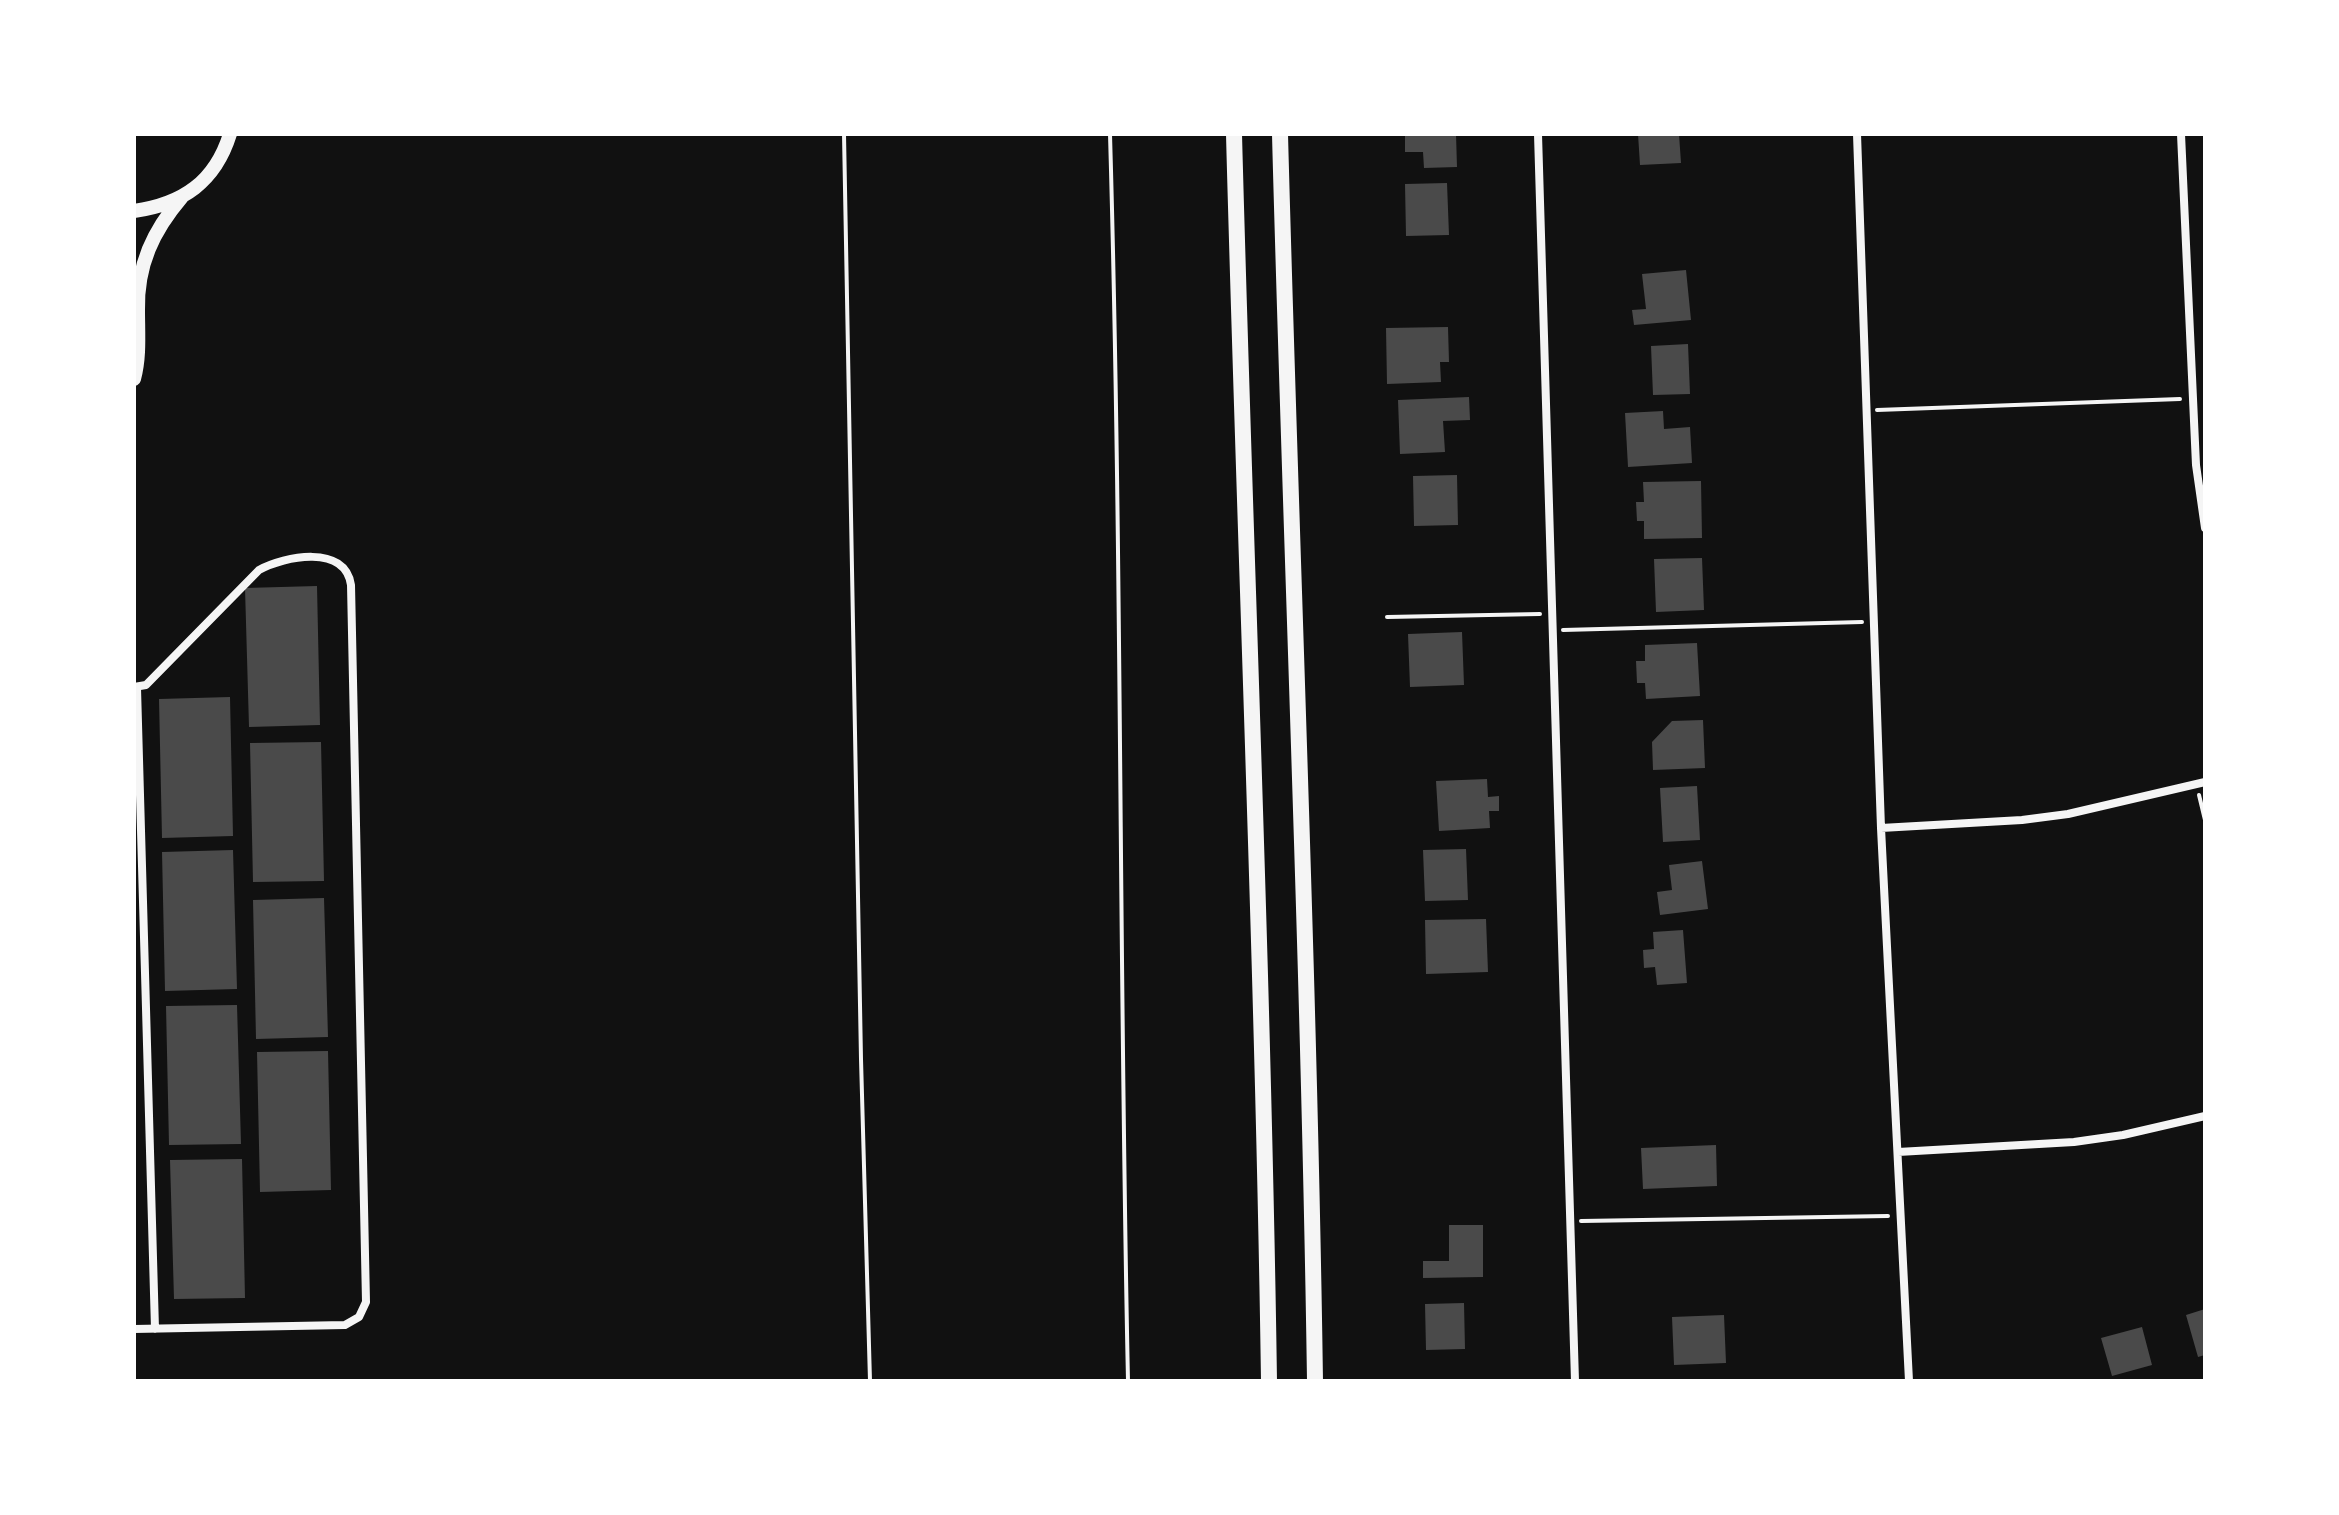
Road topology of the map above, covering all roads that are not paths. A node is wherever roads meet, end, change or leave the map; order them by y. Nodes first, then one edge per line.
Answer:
1 (230, 134) edge
2 (1234, 134) edge
3 (1280, 134) edge
4 (1538, 134) edge
5 (1857, 134) edge
6 (2181, 134) edge
7 (182, 197) junction
8 (134, 211) edge
9 (134, 379) edge
10 (2205, 528) edge
11 (136, 688) edge
12 (2201, 783) edge
13 (1881, 828) junction
14 (2205, 1116) edge
15 (1898, 1152) junction
16 (134, 1329) edge
17 (155, 1329) junction
18 (1269, 1381) edge
19 (1315, 1381) edge
20 (1575, 1381) edge
21 (1909, 1381) edge

1 - 7 street
2 - 18 main road
3 - 19 main road
4 - 20 street
5 - 13 street
6 - 10 street
7 - 8 street
7 - 9 street
11 - 17 street
11 - 17 street
12 - 13 street
13 - 15 street
14 - 15 street
15 - 21 street
16 - 17 street

